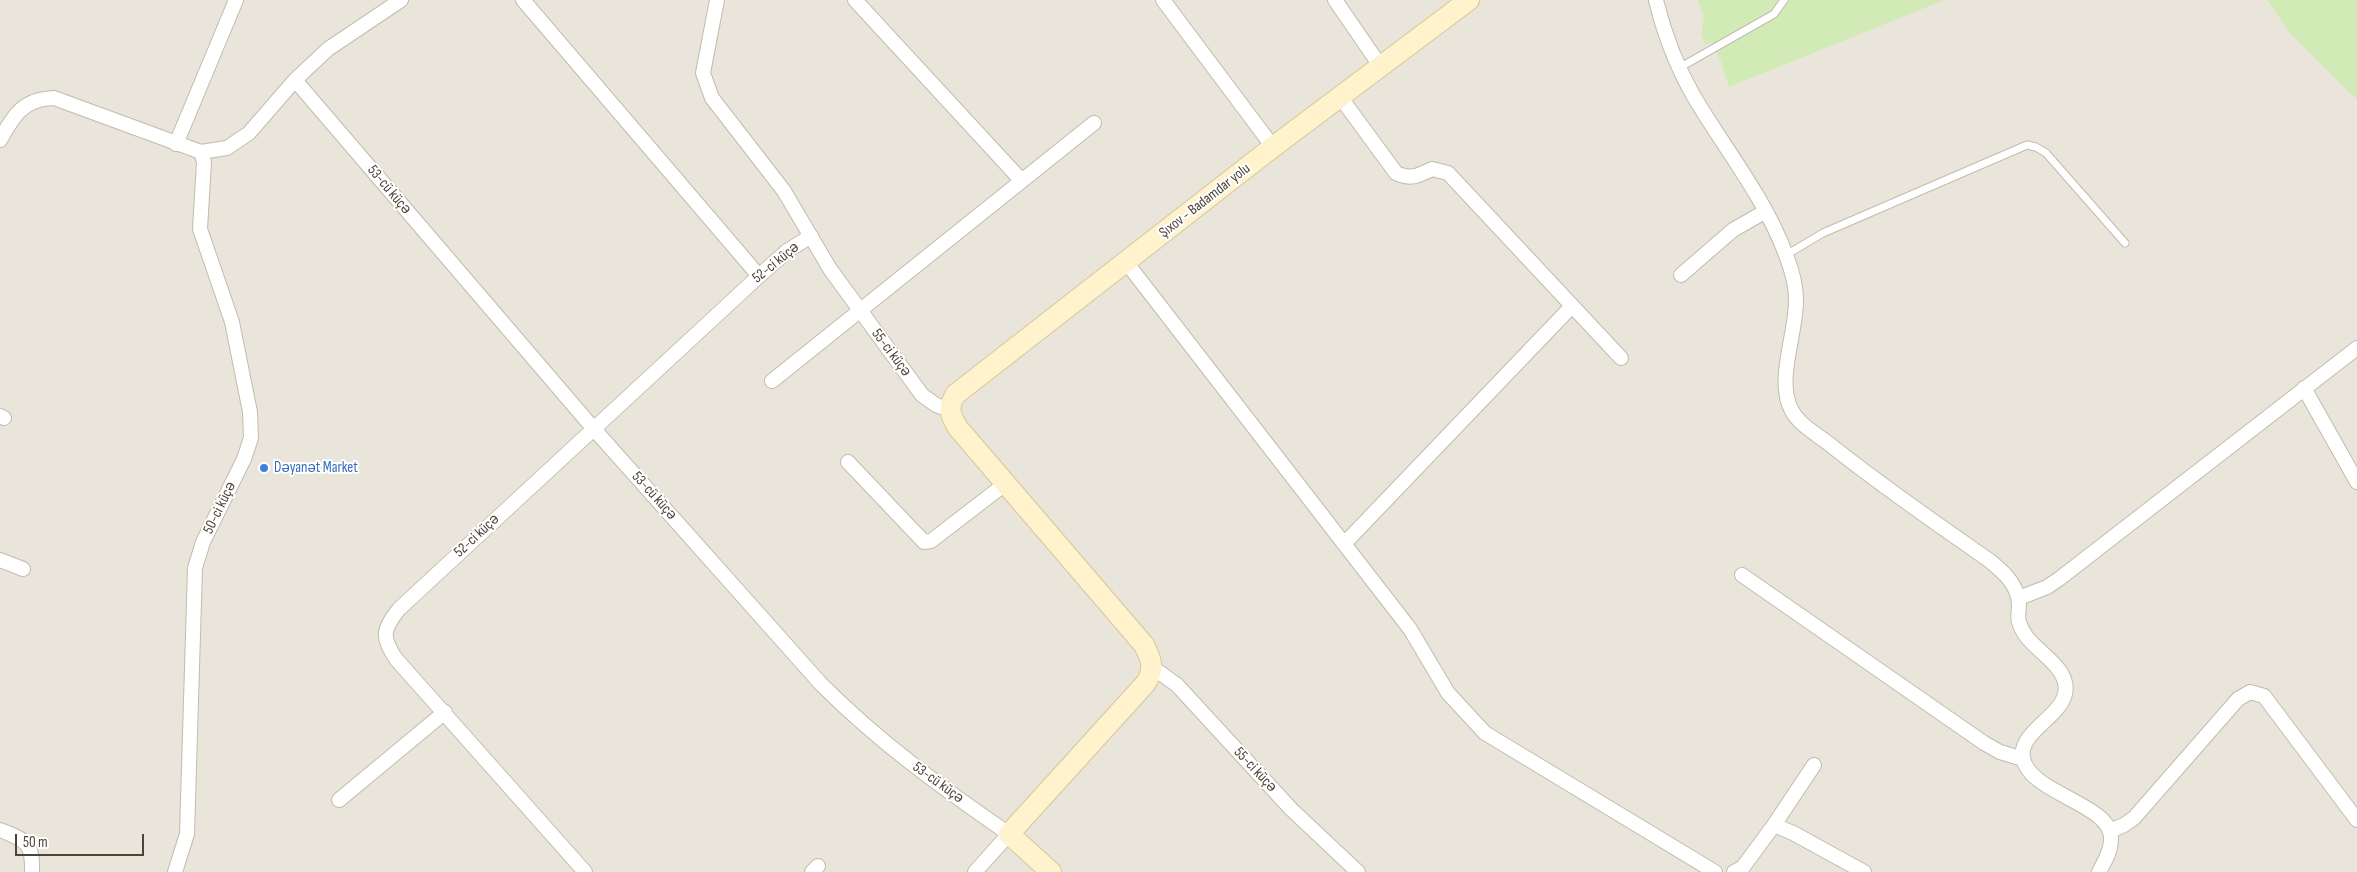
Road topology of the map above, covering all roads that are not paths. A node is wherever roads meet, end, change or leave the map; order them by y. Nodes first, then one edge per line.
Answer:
1 (236, 0) edge
2 (401, 0) edge
3 (523, 0) edge
4 (717, 0) edge
5 (855, 0) edge
6 (1163, 0) edge
7 (1335, 0) edge
8 (1469, 0) edge
9 (1656, 0) edge
10 (1784, 0) edge
11 (1381, 67) junction
12 (1679, 68) junction
13 (295, 80) junction
14 (1341, 98) junction
15 (1094, 123) dead end
16 (0, 140) edge
17 (176, 144) junction
18 (1273, 147) junction
19 (200, 152) junction
20 (1021, 180) junction
21 (1766, 211) junction
22 (811, 236) junction
23 (2125, 243) dead end
24 (1786, 255) junction
25 (1126, 262) junction
26 (1682, 275) dead end
27 (759, 276) junction
28 (1572, 306) junction
29 (859, 310) junction
30 (2357, 348) edge
31 (1621, 358) dead end
32 (772, 381) dead end
33 (2304, 388) junction
34 (949, 410) junction
35 (593, 428) junction
36 (848, 462) dead end
37 (2357, 482) edge
38 (1005, 484) junction
39 (1344, 544) junction
40 (0, 560) edge
41 (23, 569) dead end
42 (1742, 575) dead end
43 (2019, 598) junction
44 (1152, 667) junction
45 (444, 712) junction
46 (2023, 759) junction
47 (1814, 765) dead end
48 (339, 800) dead end
49 (2357, 820) edge
50 (1774, 825) junction
51 (0, 830) edge
52 (2110, 831) junction
53 (1009, 834) junction
54 (32, 872) edge
55 (175, 872) edge
56 (585, 872) edge
57 (975, 872) edge
58 (1051, 872) edge
59 (1358, 872) edge
60 (1715, 872) edge
61 (1734, 872) edge
62 (1864, 872) edge
63 (2099, 872) edge

1 - 17 street
2 - 13 street
3 - 27 street
4 - 22 street, 55-ci küçə
5 - 20 street
6 - 18 street
7 - 11 street
8 - 11 street, Şıxov - Badamdar yolu
9 - 12 street
10 - 12 lane
11 - 14 street, Şıxov - Badamdar yolu
12 - 21 street
13 - 19 street
13 - 35 street, 53-cü küçə
14 - 18 street, Şıxov - Badamdar yolu
14 - 28 street
15 - 20 street
16 - 17 street
17 - 19 street
18 - 25 street, Şıxov - Badamdar yolu
19 - 55 street, 50-ci küçə
20 - 29 street
21 - 24 street
21 - 26 street
22 - 27 street, 52-ci küçə
22 - 29 street, 55-ci küçə
23 - 24 lane
24 - 43 street
25 - 34 street, Şıxov - Badamdar yolu
25 - 39 street
27 - 35 street, 52-ci küçə
28 - 31 street
28 - 39 street
29 - 32 street
29 - 34 street, 55-ci küçə
30 - 33 street
33 - 37 street
33 - 43 street
34 - 38 street
35 - 45 street, 52-ci küçə
35 - 53 street, 53-cü küçə
36 - 38 street
38 - 44 street
39 - 60 street
40 - 41 street
42 - 46 street
43 - 46 street
44 - 53 street
44 - 59 street, 55-ci küçə
45 - 48 street
45 - 56 street, 52-ci küçə
46 - 52 street
47 - 50 street
49 - 52 street
50 - 61 street
50 - 62 street
51 - 54 street
52 - 63 street
53 - 57 street
53 - 58 street, 53-cü küçə

